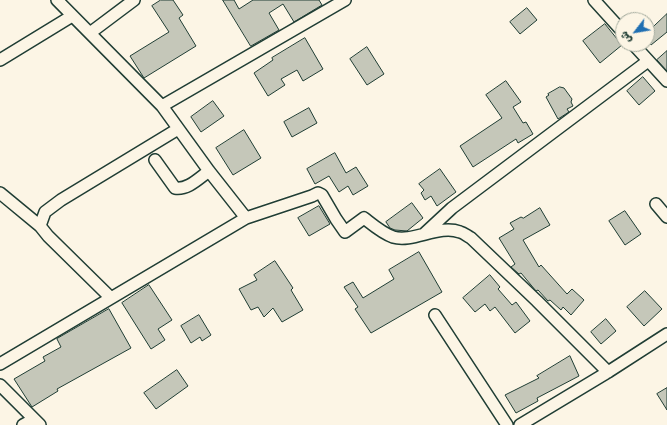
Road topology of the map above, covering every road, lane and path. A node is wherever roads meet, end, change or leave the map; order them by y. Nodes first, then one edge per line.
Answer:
1 (57, 0) edge
2 (134, 0) edge
3 (344, 0) edge
4 (594, 0) edge
5 (72, 16) junction
6 (615, 23) edge
7 (90, 33) junction
8 (640, 52) edge
9 (0, 60) edge
10 (648, 61) junction
11 (667, 81) edge
12 (162, 106) junction
13 (178, 129) junction
14 (155, 160) dead end
15 (209, 171) junction
16 (0, 193) edge
17 (656, 204) dead end
18 (667, 217) edge
19 (246, 218) junction
20 (40, 226) junction
21 (424, 234) junction
22 (111, 298) junction
23 (435, 315) dead end
24 (667, 334) edge
25 (0, 364) edge
26 (608, 372) junction
27 (0, 385) edge
28 (37, 422) edge
29 (23, 425) edge
30 (507, 425) edge
31 (520, 425) edge

1 - 5 street
2 - 7 street
3 - 12 street
4 - 6 street
5 - 7 street
5 - 9 street
7 - 12 street
8 - 10 street
10 - 11 street
10 - 21 street
12 - 13 street
13 - 15 street
13 - 20 street
14 - 15 street
15 - 19 street
16 - 20 street
17 - 18 street
19 - 21 street
19 - 22 street
20 - 22 street
21 - 26 street
22 - 25 street
23 - 30 street
24 - 26 street
26 - 31 street
27 - 28 street
28 - 29 street

